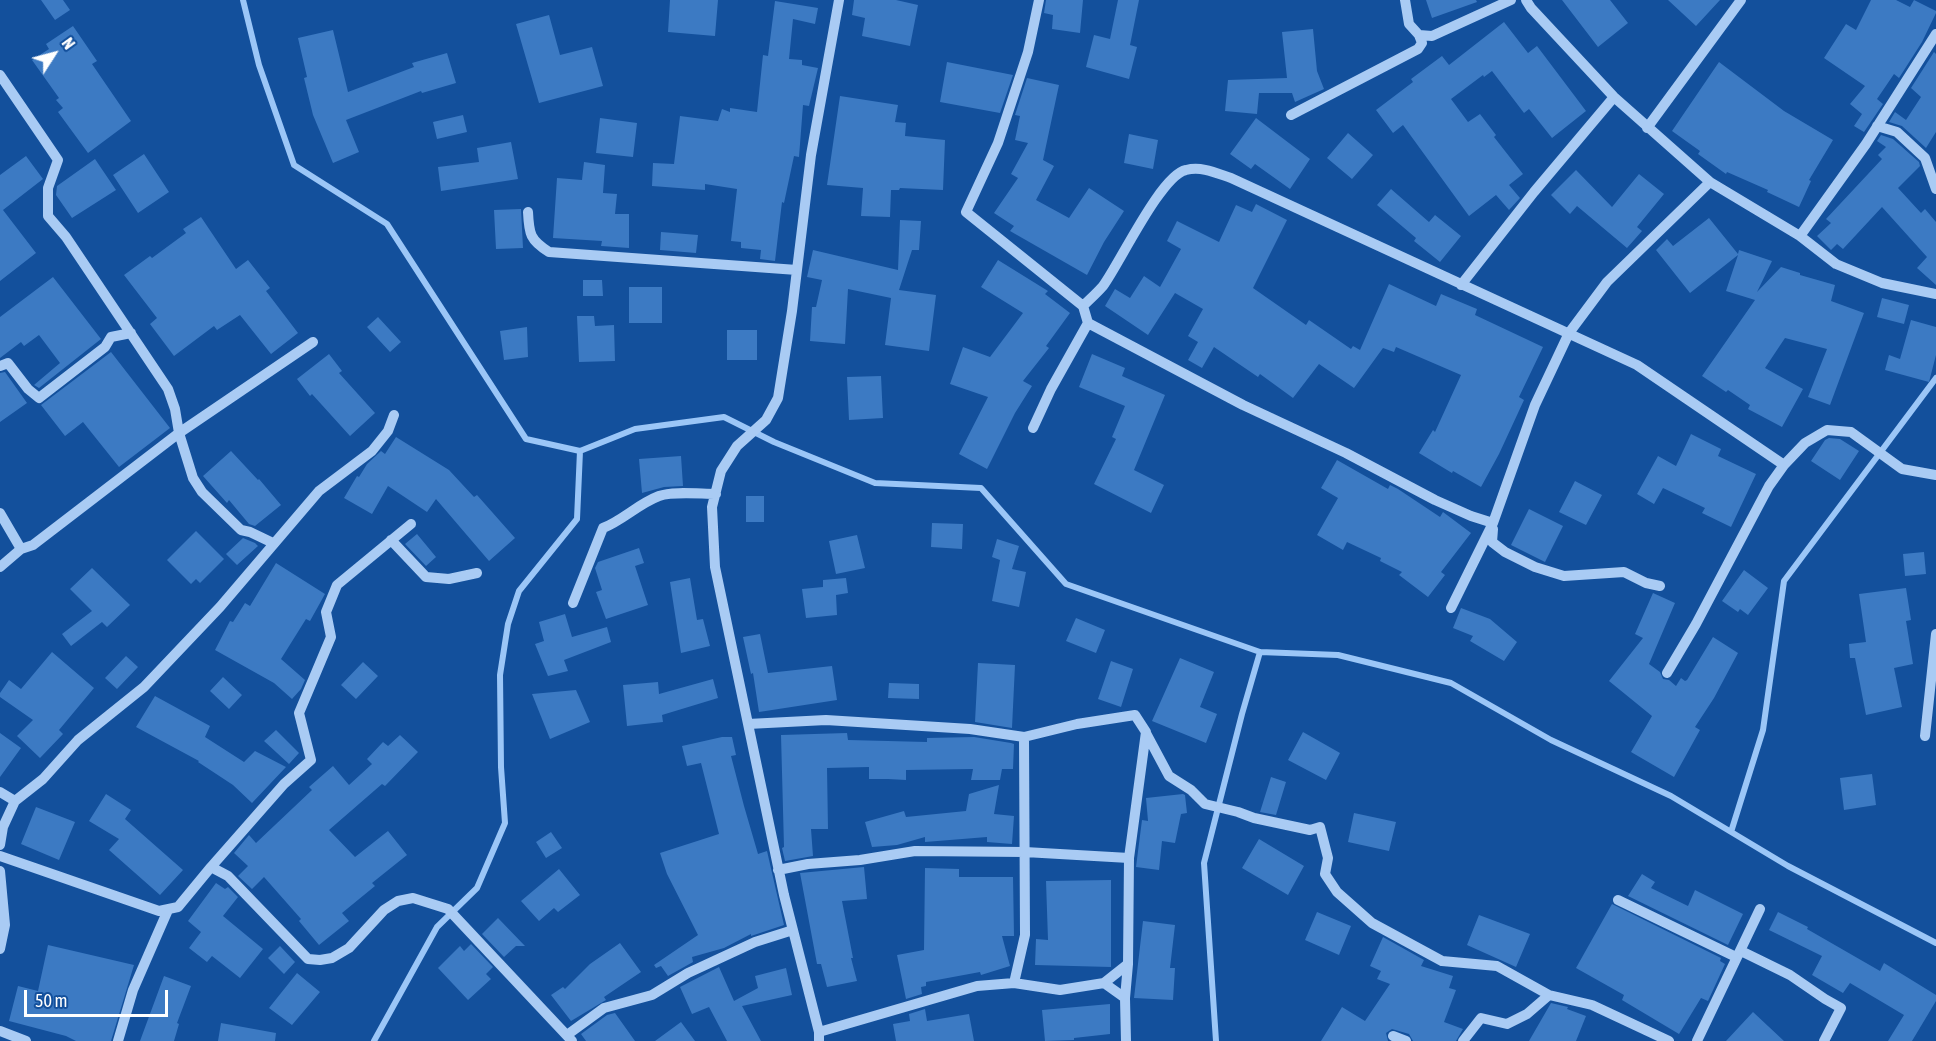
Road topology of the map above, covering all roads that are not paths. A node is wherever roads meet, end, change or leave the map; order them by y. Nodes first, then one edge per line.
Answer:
1 (839, 0) edge
2 (1039, 0) edge
3 (1405, 0) edge
4 (1511, 0) edge
5 (1526, 0) edge
6 (1741, 0) edge
7 (1936, 34) edge
8 (1419, 35) junction
9 (0, 75) edge
10 (1614, 97) junction
11 (1291, 115) dead end
12 (1877, 126) junction
13 (1647, 128) junction
14 (1710, 183) junction
15 (1936, 189) edge
16 (528, 212) dead end
17 (1800, 236) junction
18 (797, 270) junction
19 (1461, 285) junction
20 (1936, 294) edge
21 (1083, 306) junction
22 (1088, 323) junction
23 (131, 333) junction
24 (1569, 333) junction
25 (313, 342) dead end
26 (0, 366) edge
27 (394, 415) dead end
28 (1033, 428) dead end
29 (179, 433) junction
30 (1784, 465) junction
31 (1936, 474) edge
32 (716, 494) junction
33 (0, 513) edge
34 (1493, 523) junction
35 (411, 524) dead end
36 (391, 540) junction
37 (273, 543) junction
38 (21, 549) junction
39 (0, 567) edge
40 (477, 573) dead end
41 (1660, 586) dead end
42 (573, 603) dead end
43 (1451, 608) dead end
44 (1936, 634) edge
45 (1666, 673) dead end
46 (748, 724) junction
47 (1146, 732) junction
48 (1925, 736) dead end
49 (1024, 737) junction
50 (0, 792) edge
51 (15, 801) junction
52 (0, 845) edge
53 (1025, 852) junction
54 (0, 856) edge
55 (1129, 858) junction
56 (210, 867) junction
57 (778, 870) junction
58 (0, 871) edge
59 (1618, 900) dead end
60 (1760, 909) dead end
61 (168, 910) junction
62 (793, 930) junction
63 (0, 949) edge
64 (1738, 954) junction
65 (1128, 964) junction
66 (1014, 983) junction
67 (1104, 983) junction
68 (1549, 995) junction
69 (1125, 998) junction
70 (0, 1031) edge
71 (819, 1036) edge
72 (1393, 1036) dead end
73 (569, 1038) edge
74 (26, 1041) edge
75 (118, 1041) edge
76 (1126, 1041) edge
77 (1406, 1041) edge
78 (1464, 1041) edge
79 (1669, 1041) edge
80 (1697, 1041) edge
81 (1824, 1041) edge

1 - 18 street
2 - 21 street
3 - 8 street
4 - 8 street
5 - 10 street
6 - 13 street
7 - 12 street
8 - 11 street
9 - 23 street
10 - 13 street
10 - 19 street
12 - 15 street
12 - 17 street
13 - 14 street
14 - 17 street
14 - 24 street
16 - 18 street
17 - 20 street
18 - 32 street
19 - 21 street
19 - 24 street
21 - 22 street
22 - 28 street
22 - 34 street
23 - 26 street
23 - 29 street
24 - 30 street
24 - 34 street
25 - 29 street
27 - 37 street
29 - 37 street
29 - 38 street
30 - 31 street
30 - 45 street
32 - 42 street
32 - 46 street
33 - 38 street
34 - 41 street
34 - 43 street
35 - 36 street
36 - 40 street
36 - 56 street
37 - 51 street
38 - 39 street
44 - 48 street
46 - 49 street
46 - 57 street
47 - 49 street
47 - 55 street
47 - 68 street
49 - 53 street
50 - 51 street
51 - 52 street
53 - 55 street
53 - 57 street
53 - 66 street
54 - 61 street
55 - 65 street
56 - 61 street
56 - 73 street
57 - 62 street
58 - 63 street
59 - 64 street
60 - 64 street
61 - 75 street
62 - 71 street
62 - 73 street
64 - 80 street
64 - 81 street
65 - 67 street
65 - 69 street
66 - 67 street
66 - 71 street
67 - 69 street
68 - 78 street
68 - 79 street
69 - 76 street
70 - 74 street
72 - 77 street

